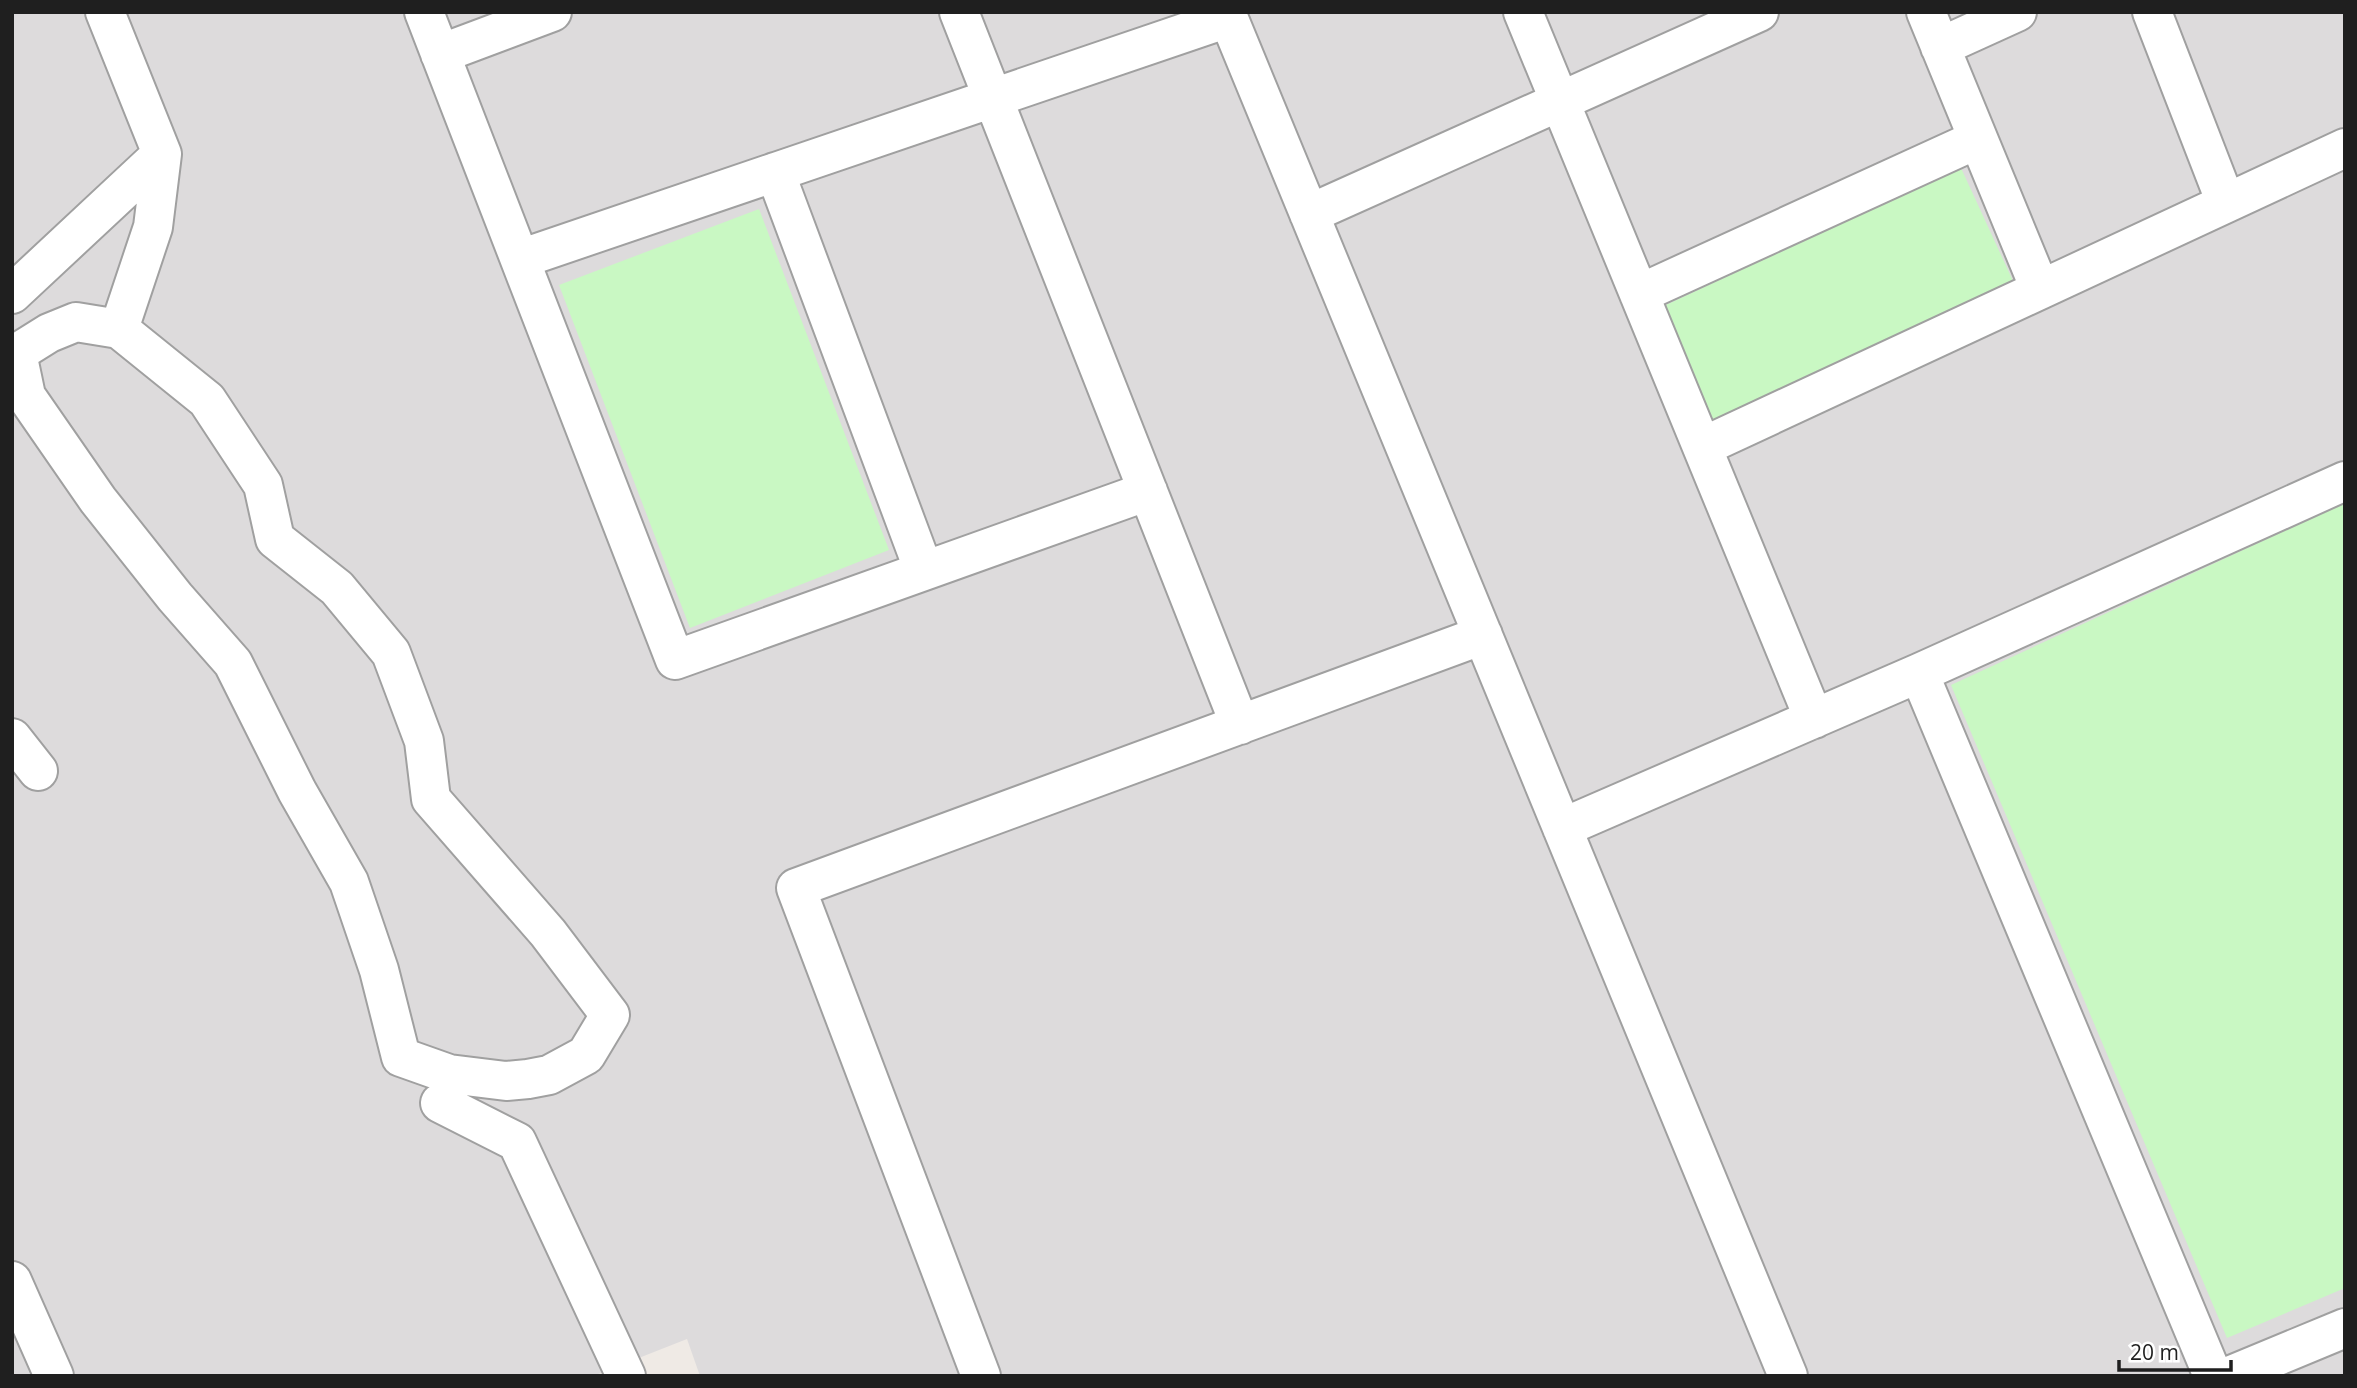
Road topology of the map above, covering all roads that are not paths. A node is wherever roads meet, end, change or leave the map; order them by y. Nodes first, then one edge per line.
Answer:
1 (105, 12) edge
2 (424, 12) edge
3 (552, 12) edge
4 (959, 12) edge
5 (1523, 12) edge
6 (1759, 12) edge
7 (2017, 12) edge
8 (2152, 12) edge
9 (1227, 15) edge
10 (1933, 29) edge
11 (440, 54) junction
12 (993, 98) junction
13 (1560, 101) junction
14 (1978, 139) junction
15 (2345, 148) edge
16 (162, 154) junction
17 (775, 172) junction
18 (2226, 204) junction
19 (1309, 214) junction
20 (520, 259) junction
21 (2040, 289) junction
22 (12, 294) edge
23 (1639, 294) junction
24 (120, 329) junction
25 (1702, 447) junction
26 (2345, 481) edge
27 (1148, 491) junction
28 (924, 571) junction
29 (1483, 635) junction
30 (1919, 673) junction
31 (1814, 719) junction
32 (1240, 725) junction
33 (12, 738) edge
34 (38, 771) dead end
35 (1562, 828) junction
36 (497, 1080) junction
37 (440, 1103) dead end
38 (484, 1125) junction
39 (12, 1281) edge
40 (2345, 1328) edge
41 (54, 1376) edge
42 (626, 1376) edge
43 (981, 1376) edge
44 (1788, 1376) edge
45 (2213, 1376) edge
46 (2229, 1376) edge

1 - 16 street
2 - 11 street
3 - 11 street
4 - 12 street
5 - 13 street
6 - 13 street
7 - 10 street
8 - 18 street
9 - 12 street
9 - 19 street
10 - 14 street
11 - 20 street
12 - 17 street
12 - 27 street
13 - 19 street
13 - 23 street
14 - 21 street
14 - 23 street
15 - 18 street
16 - 22 street
16 - 24 street
17 - 20 street
17 - 28 street
18 - 21 street
19 - 29 street
20 - 28 street
21 - 25 street
23 - 25 street
24 - 36 street
24 - 36 street
25 - 31 street
26 - 30 street
27 - 28 street
27 - 32 street
29 - 32 street
29 - 35 street
30 - 31 street
30 - 45 street
31 - 35 street
32 - 43 street
33 - 34 street
35 - 44 street
36 - 38 street
37 - 38 street
38 - 42 street
39 - 41 street
40 - 46 street

